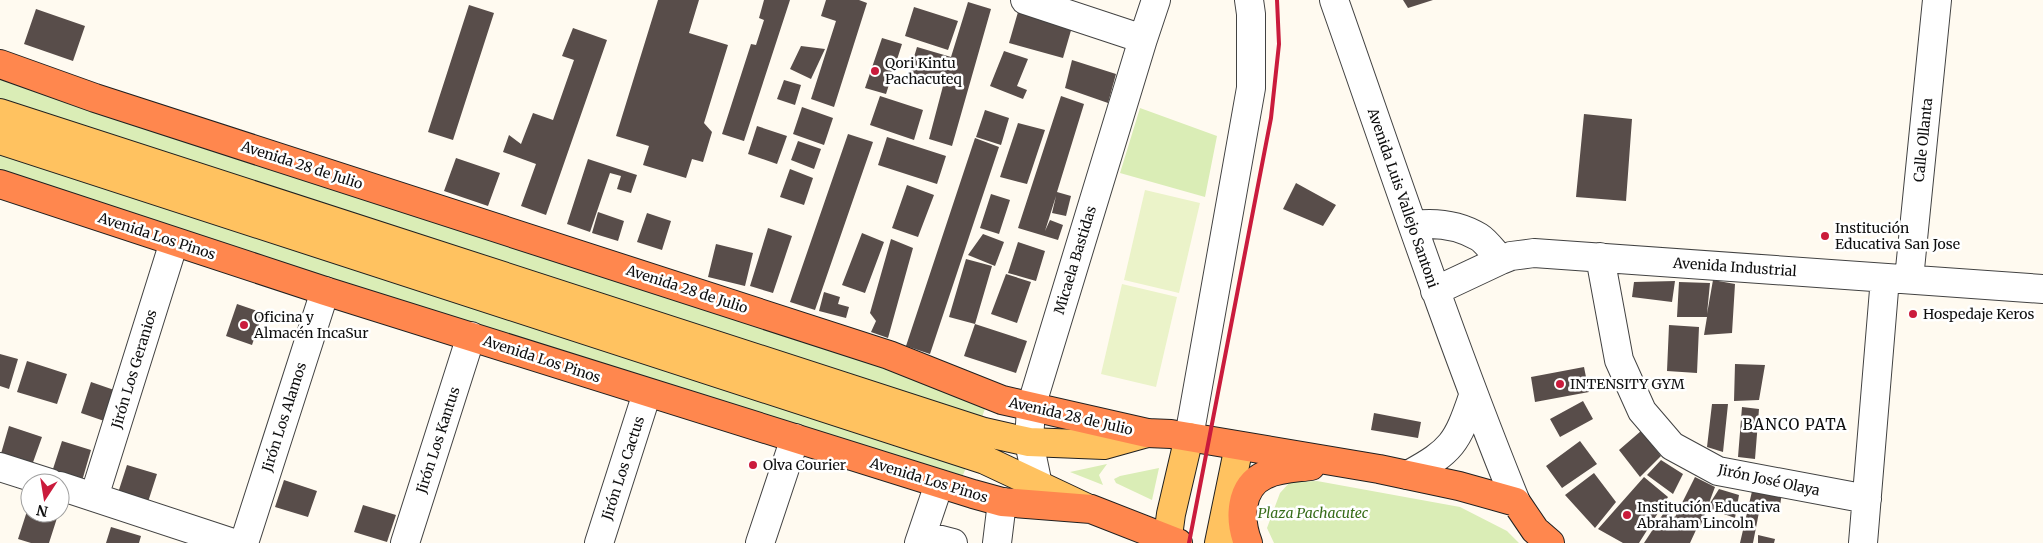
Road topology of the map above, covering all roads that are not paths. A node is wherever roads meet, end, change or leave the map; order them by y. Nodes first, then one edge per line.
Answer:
1 (1025, 0) edge
2 (1156, 0) edge
3 (1249, 0) edge
4 (1334, 0) edge
5 (1937, 0) edge
6 (1143, 39) junction
7 (0, 64) edge
8 (0, 113) edge
9 (0, 140) edge
10 (0, 186) edge
11 (1414, 225) junction
12 (174, 242) junction
13 (1600, 257) junction
14 (1501, 260) junction
15 (1897, 278) junction
16 (2043, 289) edge
17 (325, 291) junction
18 (1435, 291) junction
19 (471, 336) junction
20 (647, 393) junction
21 (1473, 396) junction
22 (1031, 407) junction
23 (1147, 433) junction
24 (1189, 437) junction
25 (795, 438) junction
26 (1029, 442) junction
27 (1239, 446) junction
28 (0, 467) edge
29 (1379, 469) junction
30 (20, 473) edge
31 (1408, 475) junction
32 (939, 484) junction
33 (1038, 485) junction
34 (70, 489) edge
35 (94, 497) junction
36 (1867, 499) junction
37 (1002, 502) junction
38 (1516, 502) junction
39 (1090, 509) junction
40 (161, 532) edge
41 (921, 539) edge
42 (1546, 539) edge
43 (1171, 542) edge
44 (233, 543) edge
45 (244, 543) edge
46 (405, 543) edge
47 (599, 543) edge
48 (760, 543) edge
49 (953, 543) edge
50 (997, 543) edge
51 (1219, 543) edge
52 (1248, 543) edge
53 (1863, 543) edge

1 - 6 street
2 - 6 street, Micaela Bastidas
3 - 24 street
4 - 11 street, Avenida Luis Vallejo Santoni
5 - 15 street, Calle Ollanta
6 - 22 street, Micaela Bastidas
7 - 22 highway, Avenida 28 de Julio
8 - 26 main road, Avenida 28 de Julio
9 - 33 main road
10 - 12 highway, Avenida Los Pinos
11 - 14 street
11 - 18 street, Avenida Luis Vallejo Santoni
12 - 17 highway, Avenida Los Pinos
12 - 35 street, Jirón Los Geranios
13 - 14 street, Avenida Industrial
13 - 15 street, Avenida Industrial
13 - 36 street, Jirón José Olaya
14 - 18 street, Avenida Industrial
15 - 16 street, Avenida Industrial
15 - 36 street, Calle Ollanta
17 - 19 highway, Avenida Los Pinos
17 - 45 street, Jirón Los Alamos
18 - 21 street, Avenida Luis Vallejo Santoni
19 - 20 highway, Avenida Los Pinos
19 - 46 street, Jirón Los Kantus
20 - 25 highway, Avenida Los Pinos
20 - 47 street, Jirón Los Cactus
21 - 31 street
21 - 38 street, Avenida Luis Vallejo Santoni
22 - 23 highway, Avenida 28 de Julio
22 - 26 street, Micaela Bastidas
23 - 24 highway
23 - 26 main road, Avenida 28 de Julio
24 - 27 highway
24 - 43 main road
25 - 32 highway, Avenida Los Pinos
25 - 48 street
26 - 33 street, Micaela Bastidas
27 - 29 highway
27 - 51 main road
28 - 30 street
29 - 31 highway
29 - 52 highway
31 - 38 highway
32 - 37 highway, Avenida Los Pinos
32 - 41 street
33 - 39 main road
34 - 35 street
35 - 40 street
36 - 53 street, Calle Ollanta
37 - 39 highway, Avenida Los Pinos
37 - 50 street
38 - 42 highway
39 - 43 highway, Avenida Los Pinos
40 - 44 street
41 - 49 street

